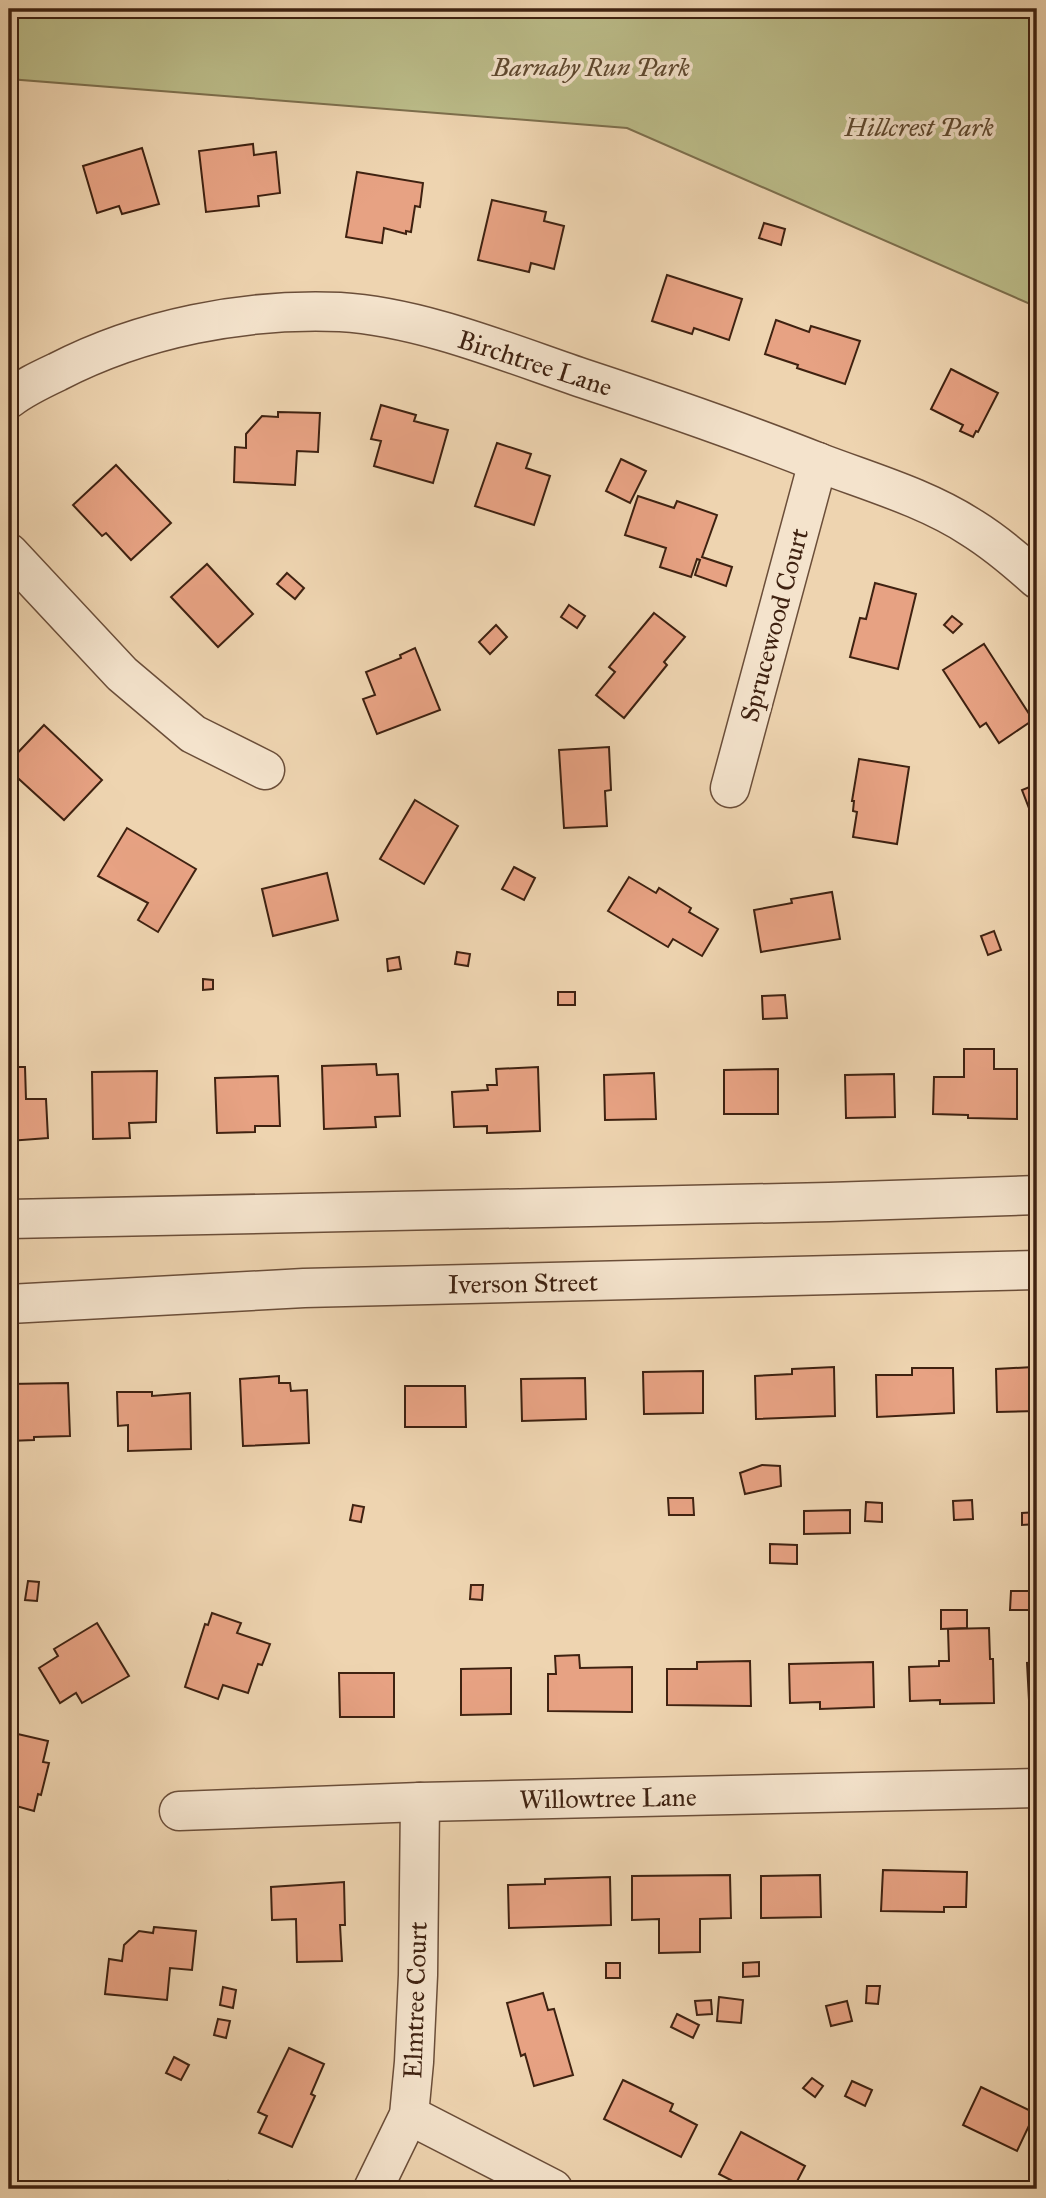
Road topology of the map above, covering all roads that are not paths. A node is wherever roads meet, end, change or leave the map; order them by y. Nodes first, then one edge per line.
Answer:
1 (9, 399) edge
2 (818, 462) junction
3 (9, 553) edge
4 (1037, 579) edge
5 (265, 770) dead end
6 (730, 788) dead end
7 (1037, 1195) edge
8 (9, 1219) edge
9 (1037, 1270) edge
10 (9, 1304) edge
11 (1037, 1788) edge
12 (420, 1802) junction
13 (179, 1811) dead end
14 (408, 2115) junction
15 (373, 2189) edge
16 (553, 2189) edge

1 - 2 street, Birchtree Lane
2 - 4 street, Birchtree Lane
2 - 6 street, Sprucewood Court
3 - 5 street
7 - 8 street
9 - 10 street, Iverson Street
11 - 12 street, Willowtree Lane
12 - 13 street, Willowtree Lane
12 - 14 street, Elmtree Court
14 - 15 street, Elmtree Court
14 - 16 street

